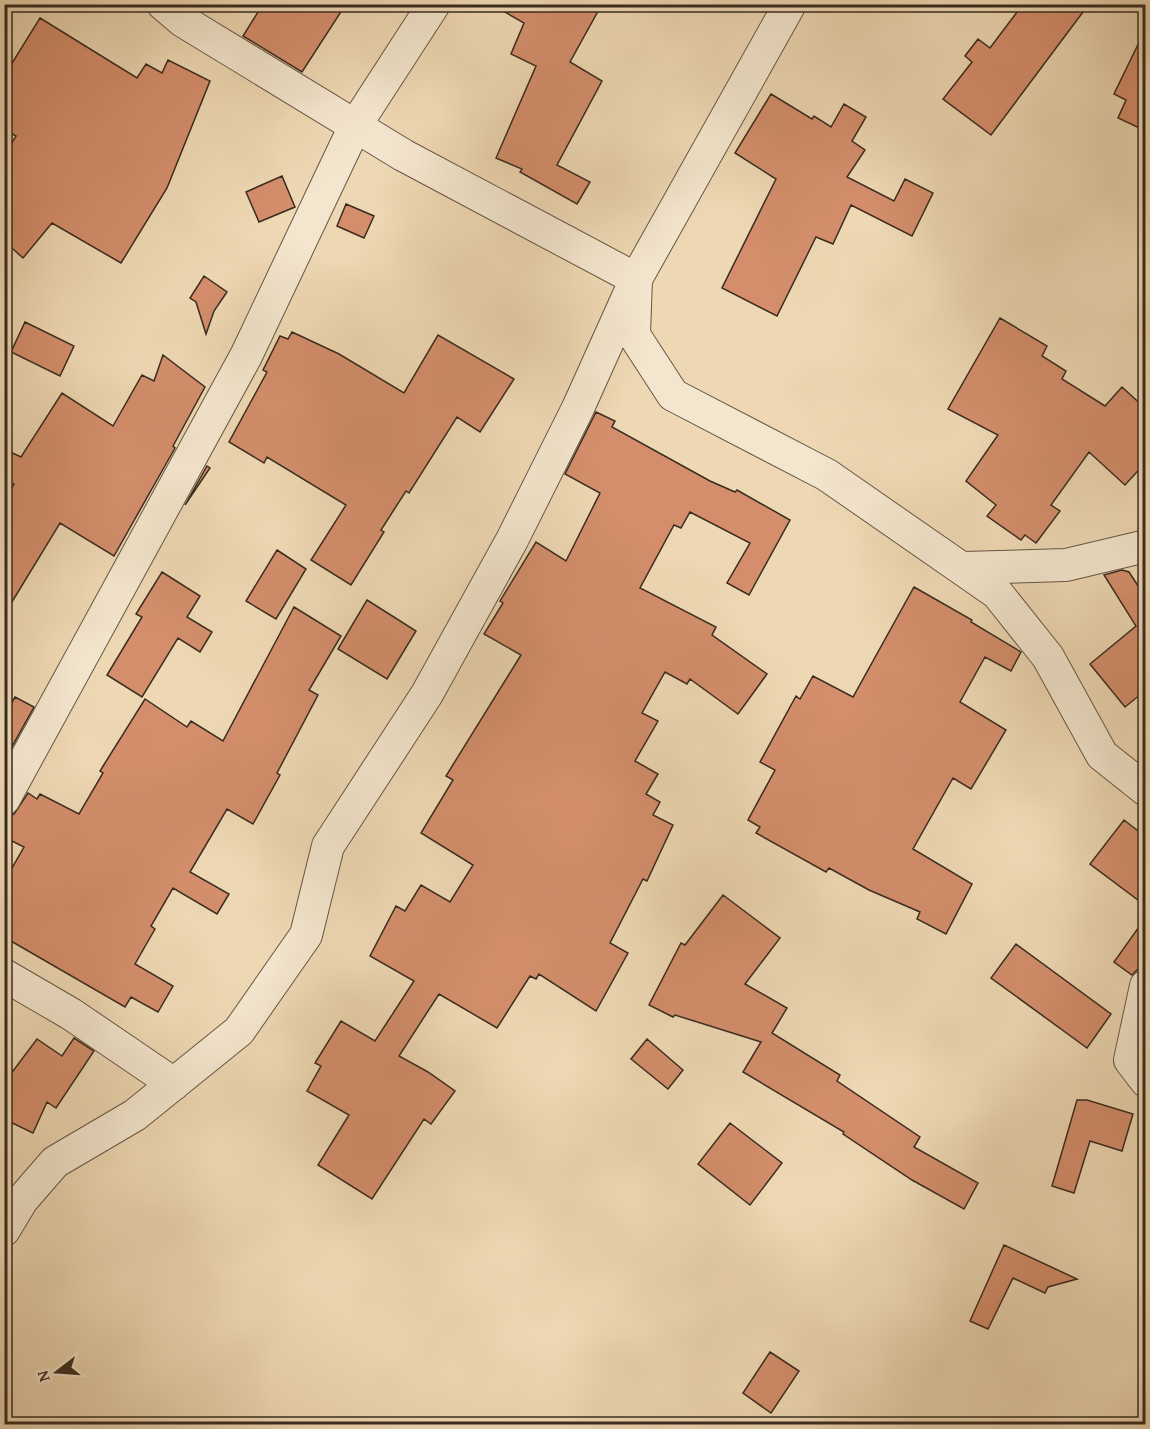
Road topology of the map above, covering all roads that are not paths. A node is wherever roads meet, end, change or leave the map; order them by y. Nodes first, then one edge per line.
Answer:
1 (163, 4) edge
2 (434, 4) edge
3 (790, 4) edge
4 (355, 126) junction
5 (636, 279) junction
6 (1146, 546) edge
7 (964, 568) junction
8 (1146, 790) edge
9 (4, 799) edge
10 (4, 975) edge
11 (1146, 986) edge
12 (1146, 1081) edge
13 (174, 1083) junction
14 (4, 1230) edge

1 - 4 street
2 - 4 street
3 - 5 street
4 - 5 street
4 - 9 street
5 - 7 street
5 - 13 street
6 - 7 street
7 - 8 street
10 - 13 street
11 - 12 street
13 - 14 street

